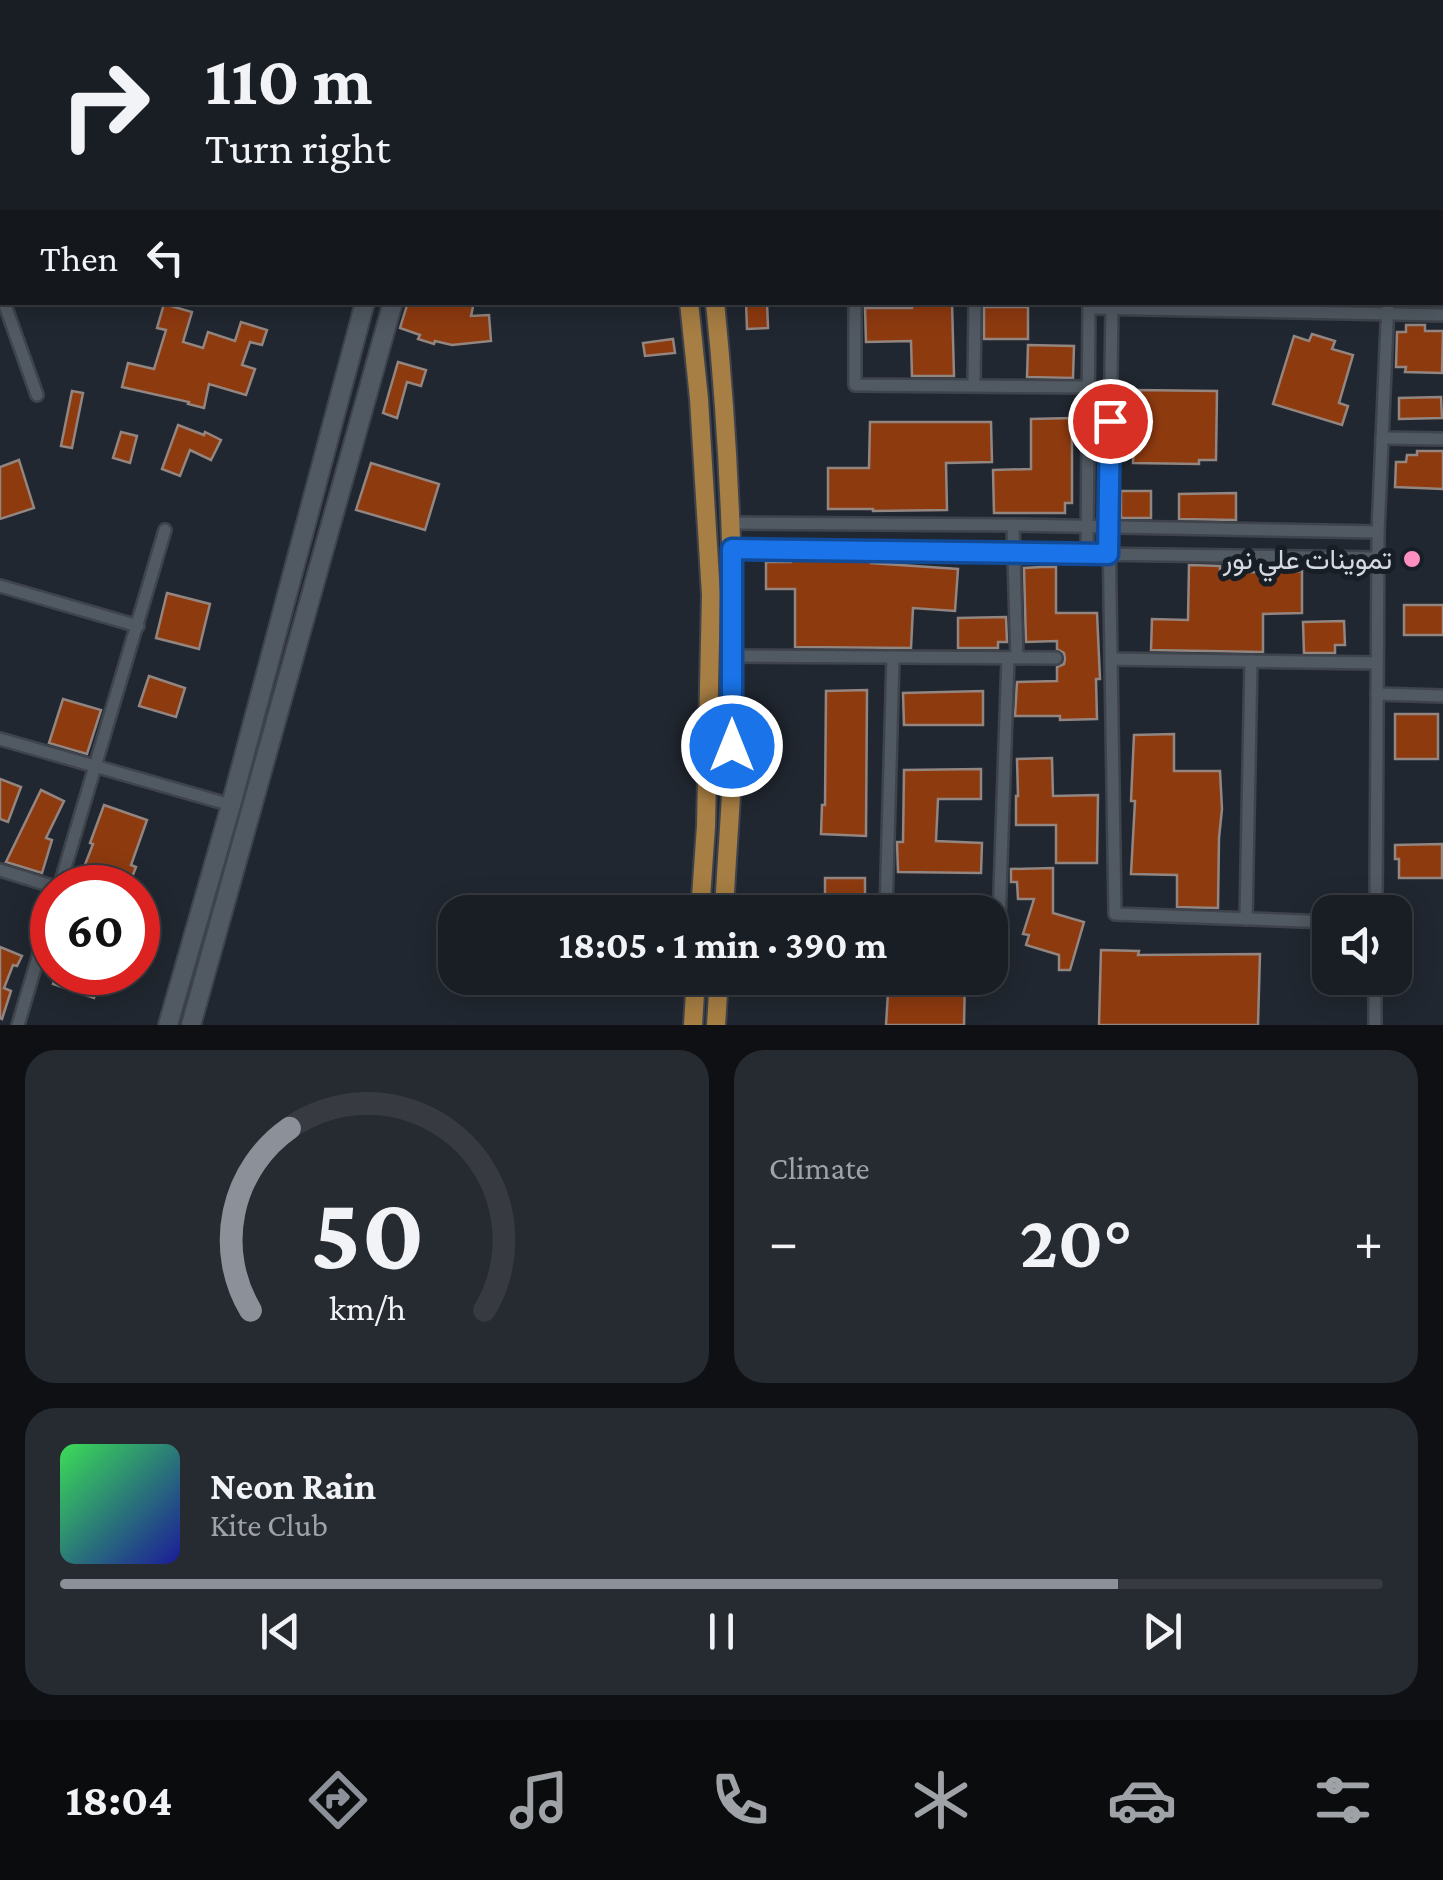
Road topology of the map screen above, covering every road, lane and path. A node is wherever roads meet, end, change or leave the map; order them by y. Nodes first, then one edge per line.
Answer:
1 (5, 305) edge
2 (364, 305) edge
3 (392, 305) edge
4 (690, 305) edge
5 (716, 305) edge
6 (856, 305) edge
7 (974, 305) edge
8 (1089, 305) edge
9 (1112, 306) edge
10 (1388, 308) edge
11 (1443, 315) edge
12 (974, 385) junction
13 (1088, 387) junction
14 (37, 395) dead end
15 (1382, 438) junction
16 (1443, 439) edge
17 (731, 523) junction
18 (1012, 525) junction
19 (1087, 528) junction
20 (1108, 528) junction
21 (165, 530) dead end
22 (1378, 532) junction
23 (732, 549) junction
24 (1014, 553) junction
25 (1086, 554) junction
26 (1108, 554) junction
27 (1378, 558) junction
28 (0, 586) edge
29 (138, 626) junction
30 (732, 656) junction
31 (893, 657) junction
32 (1012, 658) junction
33 (1056, 658) dead end
34 (1111, 659) junction
35 (1251, 661) junction
36 (1378, 664) junction
37 (1377, 694) junction
38 (1443, 696) edge
39 (0, 739) edge
40 (96, 766) junction
41 (232, 805) junction
42 (65, 865) edge
43 (0, 870) edge
44 (30, 879) edge
45 (701, 895) edge
46 (725, 895) edge
47 (886, 895) edge
48 (1000, 895) edge
49 (1376, 895) edge
50 (1246, 919) junction
51 (1312, 921) edge
52 (30, 984) edge
53 (695, 995) edge
54 (719, 995) edge
55 (1376, 995) edge
56 (18, 1025) edge
57 (168, 1025) edge
58 (191, 1025) edge
59 (693, 1025) edge
60 (716, 1025) edge
61 (1375, 1025) edge

1 - 14 street
2 - 41 main road
3 - 58 main road
4 - 45 main road
5 - 17 main road
6 - 12 street
7 - 12 street
8 - 9 street
8 - 13 street
9 - 10 street
9 - 20 street
10 - 11 street
10 - 15 street
12 - 13 street
13 - 19 street
15 - 16 street
15 - 22 street
17 - 18 street
17 - 23 main road
18 - 19 street
18 - 24 street
19 - 20 street
19 - 25 street
20 - 22 street
20 - 26 street
21 - 29 street
22 - 27 street
23 - 24 street
23 - 30 main road
24 - 25 street
24 - 32 street
25 - 26 street
26 - 27 street
26 - 34 street
27 - 36 street
28 - 29 street
29 - 40 street
30 - 31 street
30 - 46 main road
31 - 32 street
31 - 47 street
32 - 33 street
32 - 48 street
34 - 35 street
34 - 50 street
35 - 36 street
35 - 50 street
36 - 37 street
37 - 38 street
37 - 49 street
39 - 40 street
40 - 41 street
40 - 42 street
41 - 57 main road
43 - 44 street
50 - 51 street
52 - 56 street
53 - 59 main road
54 - 60 main road
55 - 61 street

